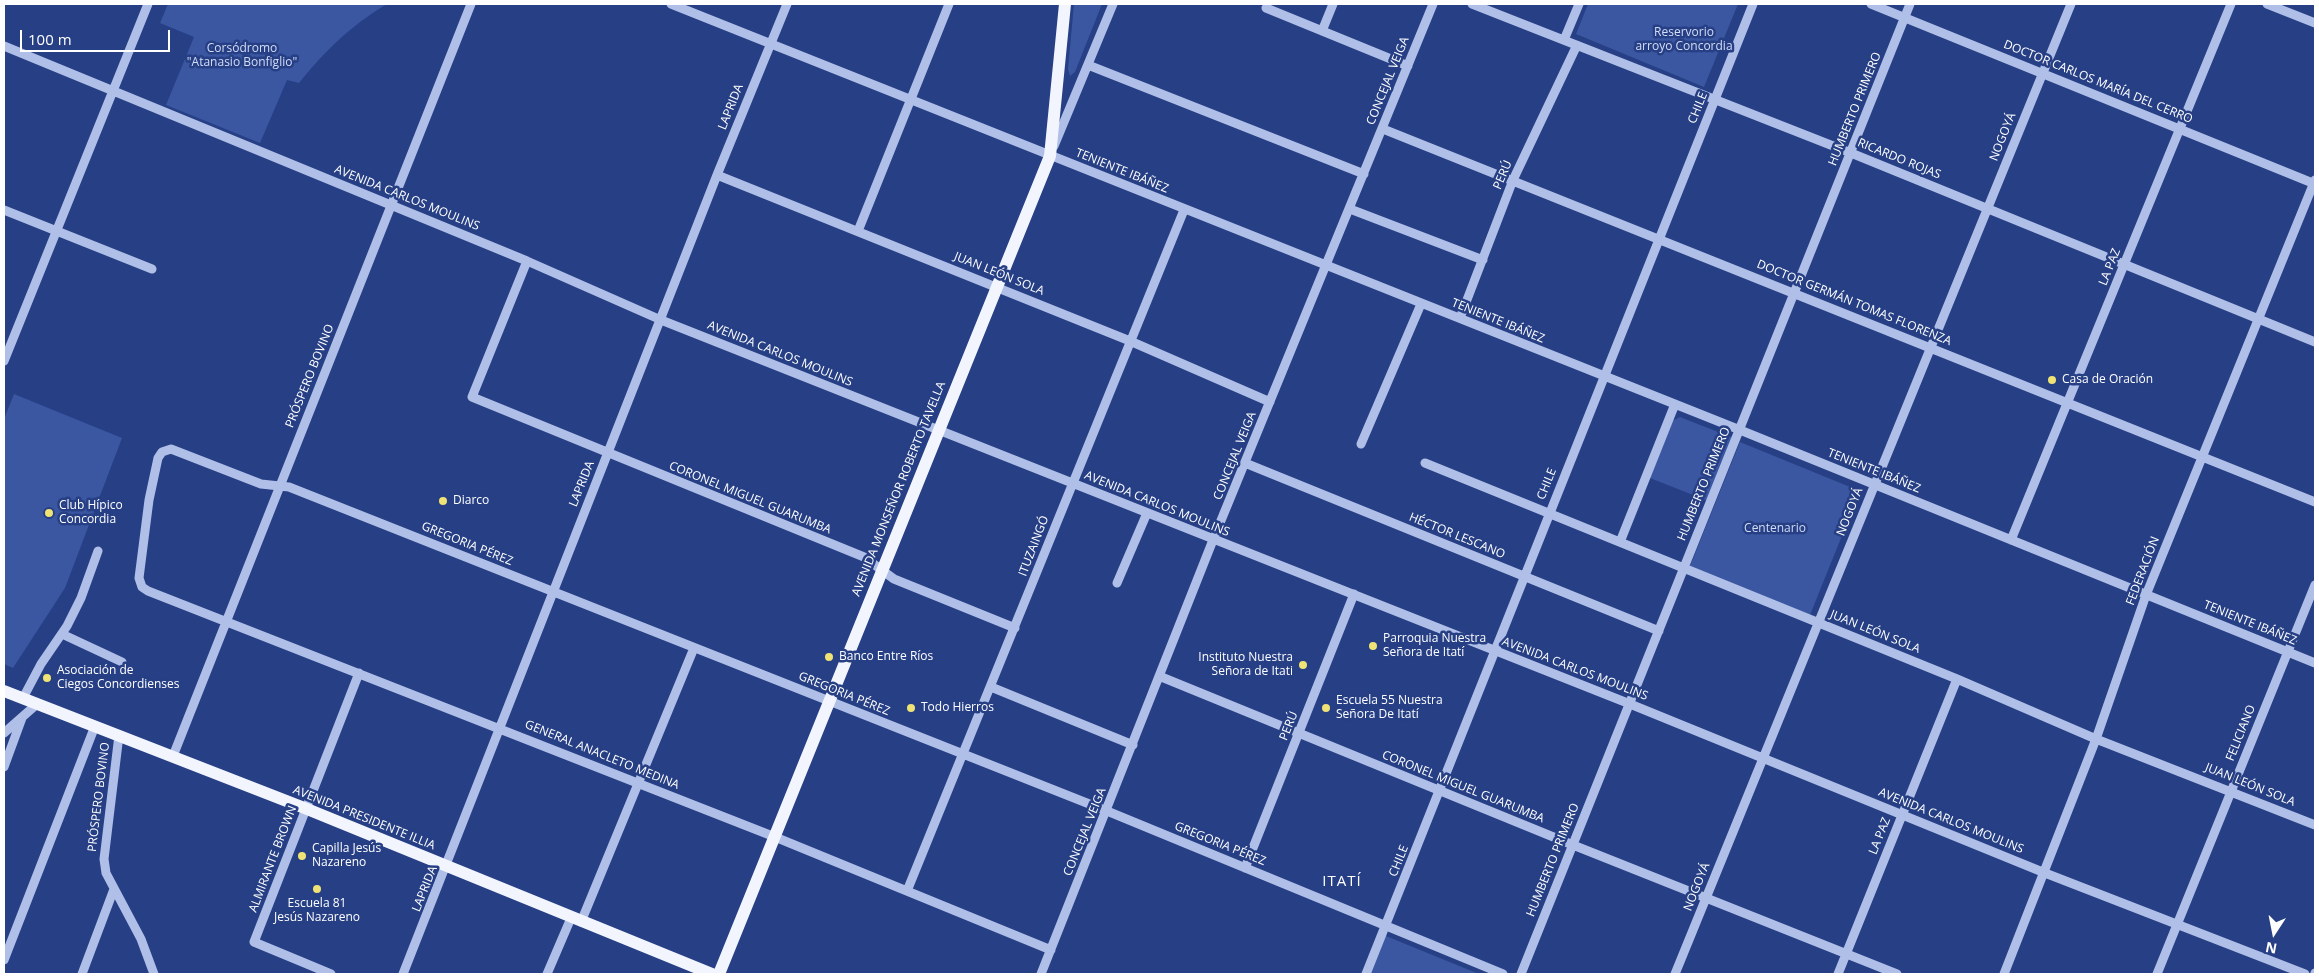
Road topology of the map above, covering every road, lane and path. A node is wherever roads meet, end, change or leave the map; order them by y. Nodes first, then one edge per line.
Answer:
1 (148, 4) edge
2 (471, 4) edge
3 (671, 4) edge
4 (787, 4) edge
5 (949, 4) edge
6 (1063, 4) edge
7 (1113, 4) edge
8 (1333, 4) edge
9 (1433, 4) edge
10 (1472, 4) edge
11 (1579, 4) edge
12 (1753, 4) edge
13 (1871, 4) edge
14 (1910, 4) edge
15 (2071, 4) edge
16 (2231, 4) edge
17 (2267, 4) edge
18 (1266, 8) dead end
19 (1904, 17) junction
20 (2315, 23) edge
21 (1322, 31) junction
22 (1564, 40) junction
23 (771, 44) junction
24 (1577, 45) junction
25 (4, 46) edge
26 (1088, 65) junction
27 (1408, 66) junction
28 (2043, 73) junction
29 (114, 90) junction
30 (911, 99) junction
31 (1715, 99) junction
32 (1382, 129) junction
33 (2179, 129) junction
34 (1851, 153) junction
35 (1050, 156) junction
36 (1364, 174) junction
37 (717, 175) junction
38 (1513, 180) junction
39 (2315, 183) edge
40 (392, 205) junction
41 (1350, 209) junction
42 (1987, 209) junction
43 (4, 210) edge
44 (1184, 210) junction
45 (56, 231) junction
46 (858, 231) junction
47 (1660, 239) junction
48 (1483, 260) junction
49 (527, 261) junction
50 (1327, 265) junction
51 (2124, 265) junction
52 (152, 269) dead end
53 (996, 286) junction
54 (1795, 292) junction
55 (1421, 304) junction
56 (1460, 318) junction
57 (660, 320) junction
58 (2258, 320) junction
59 (1130, 341) junction
60 (2315, 342) edge
61 (1931, 347) junction
62 (4, 361) edge
63 (1604, 377) junction
64 (1270, 402) junction
65 (2068, 402) junction
66 (1675, 404) junction
67 (1740, 430) junction
68 (937, 431) junction
69 (1361, 444) dead end
70 (608, 454) junction
71 (2203, 456) junction
72 (1245, 463) junction
73 (1425, 463) dead end
74 (1072, 483) junction
75 (1875, 485) junction
76 (280, 486) junction
77 (2315, 502) edge
78 (1147, 513) junction
79 (1548, 514) junction
80 (1213, 540) junction
81 (2011, 540) junction
82 (1620, 542) junction
83 (98, 552) dead end
84 (1684, 568) junction
85 (882, 569) junction
86 (1524, 577) junction
87 (1117, 583) dead end
88 (2315, 585) edge
89 (142, 588) joint
90 (553, 592) junction
91 (1354, 594) junction
92 (2146, 595) junction
93 (226, 622) junction
94 (1818, 623) junction
95 (1015, 628) junction
96 (1659, 631) junction
97 (62, 634) junction
98 (694, 648) junction
99 (1495, 651) junction
100 (2288, 652) junction
101 (122, 662) dead end
102 (2315, 663) edge
103 (358, 673) junction
104 (1159, 676) junction
105 (1957, 679) junction
106 (991, 687) junction
107 (4, 691) edge
108 (23, 698) junction
109 (830, 701) junction
110 (37, 704) junction
111 (1630, 704) junction
112 (22, 718) junction
113 (95, 726) junction
114 (501, 729) junction
115 (4, 733) edge
116 (1299, 734) junction
117 (119, 735) junction
118 (2096, 739) junction
119 (1133, 745) junction
120 (963, 755) junction
121 (173, 756) junction
122 (1763, 758) junction
123 (4, 767) edge
124 (639, 783) junction
125 (1440, 791) junction
126 (2231, 791) junction
127 (306, 809) junction
128 (1107, 811) junction
129 (1902, 814) junction
130 (2315, 825) edge
131 (775, 837) junction
132 (1573, 845) junction
133 (447, 866) junction
134 (1245, 868) junction
135 (2045, 873) junction
136 (114, 889) junction
137 (907, 891) junction
138 (1706, 899) junction
139 (576, 920) junction
140 (2177, 925) junction
141 (1386, 926) junction
142 (1051, 950) junction
143 (1846, 954) junction
144 (4, 960) edge
145 (82, 974) edge
146 (154, 974) edge
147 (332, 974) edge
148 (403, 974) edge
149 (547, 974) edge
150 (712, 974) edge
151 (719, 974) edge
152 (1041, 974) edge
153 (1366, 974) edge
154 (1503, 974) edge
155 (1521, 974) edge
156 (1675, 974) edge
157 (1838, 974) edge
158 (1897, 974) edge
159 (2004, 974) edge
160 (2158, 974) edge
161 (2305, 974) edge

1 - 29 street
2 - 40 street, PRÓSPERO BOVINO
3 - 23 street, TENIENTE IBÁÑEZ
4 - 23 street, LAPRIDA
5 - 30 street
6 - 35 main road, AVENIDA MONSEÑOR ROBERTO TAVELLA
7 - 26 street
8 - 21 street
9 - 27 street, CONCEJAL VEIGA
10 - 22 street, RICARDO ROJAS
11 - 22 street
12 - 31 street, CHILE
13 - 19 street, DOCTOR CARLOS MARÍA DEL CERRO
14 - 19 street, HUMBERTO PRIMERO
15 - 28 street, NOGOYÁ
16 - 33 street, LA PAZ
17 - 20 street
18 - 21 street
19 - 28 street, DOCTOR CARLOS MARÍA DEL CERRO
19 - 34 street, HUMBERTO PRIMERO
21 - 27 street
22 - 24 street, RICARDO ROJAS
23 - 30 street, TENIENTE IBÁÑEZ
23 - 37 street, LAPRIDA
24 - 31 street, RICARDO ROJAS
24 - 38 street, PERÚ
25 - 29 street, AVENIDA CARLOS MOULINS
26 - 35 street
26 - 36 street
27 - 32 street, CONCEJAL VEIGA
28 - 33 street, DOCTOR CARLOS MARÍA DEL CERRO
28 - 42 street, NOGOYÁ
29 - 40 street, AVENIDA CARLOS MOULINS
29 - 45 street
30 - 35 street, TENIENTE IBÁÑEZ
30 - 46 street
31 - 34 street, RICARDO ROJAS
31 - 47 street, CHILE
32 - 36 street, CONCEJAL VEIGA
32 - 38 street, DOCTOR GERMÁN TOMAS FLORENZA
33 - 39 street, DOCTOR CARLOS MARÍA DEL CERRO
33 - 51 street, LA PAZ
34 - 42 street, RICARDO ROJAS
34 - 54 street, HUMBERTO PRIMERO
35 - 44 street, TENIENTE IBÁÑEZ
35 - 53 main road, AVENIDA MONSEÑOR ROBERTO TAVELLA
36 - 41 street, CONCEJAL VEIGA
37 - 46 street, JUAN LEÓN SOLA
37 - 57 street, LAPRIDA
38 - 47 street, DOCTOR GERMÁN TOMAS FLORENZA
38 - 48 street, PERÚ
39 - 58 street, FEDERACIÓN
40 - 49 street, AVENIDA CARLOS MOULINS
40 - 76 street, PRÓSPERO BOVINO
41 - 48 street
41 - 50 street, CONCEJAL VEIGA
42 - 51 street, RICARDO ROJAS
42 - 61 street, NOGOYÁ
43 - 45 street
44 - 50 street, TENIENTE IBÁÑEZ
44 - 59 street, ITUZAINGÓ
45 - 52 street
45 - 62 street
46 - 53 street, JUAN LEÓN SOLA
47 - 54 street, DOCTOR GERMÁN TOMAS FLORENZA
47 - 63 street, CHILE
48 - 56 street, PERÚ
49 - 57 street, AVENIDA CARLOS MOULINS
49 - 70 street, CORONEL MIGUEL GUARUMBA
50 - 55 street, TENIENTE IBÁÑEZ
50 - 64 street, CONCEJAL VEIGA
51 - 58 street, RICARDO ROJAS
51 - 65 street, LA PAZ
53 - 59 street, JUAN LEÓN SOLA
53 - 68 main road, AVENIDA MONSEÑOR ROBERTO TAVELLA
54 - 61 street, DOCTOR GERMÁN TOMAS FLORENZA
54 - 67 street, HUMBERTO PRIMERO
55 - 56 street, TENIENTE IBÁÑEZ
55 - 69 street
56 - 63 street, TENIENTE IBÁÑEZ
57 - 68 street, AVENIDA CARLOS MOULINS
57 - 70 street, LAPRIDA
58 - 60 street, RICARDO ROJAS
58 - 71 street, FEDERACIÓN
59 - 64 street, JUAN LEÓN SOLA
59 - 74 street, ITUZAINGÓ
61 - 65 street, DOCTOR GERMÁN TOMAS FLORENZA
61 - 75 street, NOGOYÁ
63 - 66 street, TENIENTE IBÁÑEZ
63 - 79 street, CHILE
64 - 72 street, CONCEJAL VEIGA
65 - 71 street, DOCTOR GERMÁN TOMAS FLORENZA
65 - 81 street, LA PAZ
66 - 67 street, TENIENTE IBÁÑEZ
66 - 82 street
67 - 75 street, TENIENTE IBÁÑEZ
67 - 84 street, HUMBERTO PRIMERO
68 - 74 street, AVENIDA CARLOS MOULINS
68 - 85 main road, AVENIDA MONSEÑOR ROBERTO TAVELLA
70 - 85 street, CORONEL MIGUEL GUARUMBA
70 - 90 street, LAPRIDA
71 - 77 street, DOCTOR GERMÁN TOMAS FLORENZA
71 - 92 street, FEDERACIÓN
72 - 80 street, CONCEJAL VEIGA
72 - 86 street, HÉCTOR LESCANO
73 - 79 street, JUAN LEÓN SOLA
74 - 78 street, AVENIDA CARLOS MOULINS
74 - 95 street, ITUZAINGÓ
75 - 81 street, TENIENTE IBÁÑEZ
75 - 94 street, NOGOYÁ
76 - 89 street, GREGORIA PÉREZ
76 - 90 street, GREGORIA PÉREZ
76 - 93 street, PRÓSPERO BOVINO
78 - 80 street, AVENIDA CARLOS MOULINS
78 - 87 street
79 - 82 street, JUAN LEÓN SOLA
79 - 86 street, CHILE
80 - 91 street, AVENIDA CARLOS MOULINS
80 - 104 street, CONCEJAL VEIGA
81 - 92 street, TENIENTE IBÁÑEZ
82 - 84 street, JUAN LEÓN SOLA
83 - 97 street
84 - 94 street, JUAN LEÓN SOLA
84 - 96 street, HUMBERTO PRIMERO
85 - 95 street, CORONEL MIGUEL GUARUMBA
85 - 109 main road, AVENIDA MONSEÑOR ROBERTO TAVELLA
86 - 96 street, HÉCTOR LESCANO
86 - 99 street, CHILE
88 - 100 street, FELICIANO
89 - 93 street, GENERAL ANACLETO MEDINA
90 - 98 street, GREGORIA PÉREZ
90 - 114 street, LAPRIDA
91 - 99 street, AVENIDA CARLOS MOULINS
91 - 116 street, PERÚ
92 - 100 street, TENIENTE IBÁÑEZ
92 - 118 street, FEDERACIÓN
93 - 103 street, GENERAL ANACLETO MEDINA
93 - 121 street, PRÓSPERO BOVINO
94 - 105 street, JUAN LEÓN SOLA
94 - 122 street, NOGOYÁ
95 - 106 street, ITUZAINGÓ
96 - 111 street, HUMBERTO PRIMERO
97 - 101 street
97 - 108 street
98 - 109 street, GREGORIA PÉREZ
98 - 124 street
99 - 111 street, AVENIDA CARLOS MOULINS
99 - 125 street, CHILE
100 - 102 street, TENIENTE IBÁÑEZ
100 - 126 street, FELICIANO
103 - 114 street, GENERAL ANACLETO MEDINA
103 - 127 street, ALMIRANTE BROWN
104 - 116 street, CORONEL MIGUEL GUARUMBA
104 - 119 street, CONCEJAL VEIGA
105 - 118 street, JUAN LEÓN SOLA
105 - 129 street, LA PAZ
106 - 119 street
106 - 120 street, ITUZAINGÓ
107 - 108 main road, AVENIDA PRESIDENTE ILLIA
108 - 110 main road, AVENIDA PRESIDENTE ILLIA
109 - 120 street, GREGORIA PÉREZ
109 - 131 main road, AVENIDA MONSEÑOR ROBERTO TAVELLA
110 - 112 street
110 - 113 main road, AVENIDA PRESIDENTE ILLIA
111 - 122 street, AVENIDA CARLOS MOULINS
111 - 132 street, HUMBERTO PRIMERO
112 - 115 street
112 - 123 street
113 - 117 main road, AVENIDA PRESIDENTE ILLIA
113 - 144 street
114 - 124 street, GENERAL ANACLETO MEDINA
114 - 133 street, LAPRIDA
116 - 125 street, CORONEL MIGUEL GUARUMBA
116 - 134 street, PERÚ
117 - 121 main road, AVENIDA PRESIDENTE ILLIA
117 - 136 street, PRÓSPERO BOVINO
118 - 126 street, JUAN LEÓN SOLA
118 - 135 street, FEDERACIÓN
119 - 128 street, CONCEJAL VEIGA
120 - 128 street, GREGORIA PÉREZ
120 - 137 street, ITUZAINGÓ
121 - 127 main road, AVENIDA PRESIDENTE ILLIA
122 - 129 street, AVENIDA CARLOS MOULINS
122 - 138 street, NOGOYÁ
124 - 131 street, GENERAL ANACLETO MEDINA
124 - 139 street
125 - 132 street, CORONEL MIGUEL GUARUMBA
125 - 141 street, CHILE
126 - 130 street, JUAN LEÓN SOLA
126 - 140 street, FELICIANO
127 - 133 main road, AVENIDA PRESIDENTE ILLIA
127 - 147 street, ALMIRANTE BROWN
128 - 134 street, GREGORIA PÉREZ
128 - 142 street, CONCEJAL VEIGA
129 - 135 street, AVENIDA CARLOS MOULINS
129 - 143 street, LA PAZ
131 - 137 street, GENERAL ANACLETO MEDINA
131 - 151 main road, AVENIDA MONSEÑOR ROBERTO TAVELLA
132 - 138 street, CORONEL MIGUEL GUARUMBA
132 - 155 street, HUMBERTO PRIMERO
133 - 139 main road, AVENIDA PRESIDENTE ILLIA
133 - 148 street, LAPRIDA
134 - 141 street, GREGORIA PÉREZ
135 - 140 street, AVENIDA CARLOS MOULINS
135 - 159 street, FEDERACIÓN
136 - 145 street
136 - 146 street, PRÓSPERO BOVINO
137 - 142 street, GENERAL ANACLETO MEDINA
138 - 143 street, CORONEL MIGUEL GUARUMBA
138 - 156 street, NOGOYÁ
139 - 149 street
139 - 150 main road, AVENIDA PRESIDENTE ILLIA
140 - 160 street, FELICIANO
140 - 161 street, AVENIDA CARLOS MOULINS
141 - 153 street, CHILE
141 - 154 street, GREGORIA PÉREZ
142 - 152 street, CONCEJAL VEIGA
143 - 157 street, LA PAZ
143 - 158 street, CORONEL MIGUEL GUARUMBA

